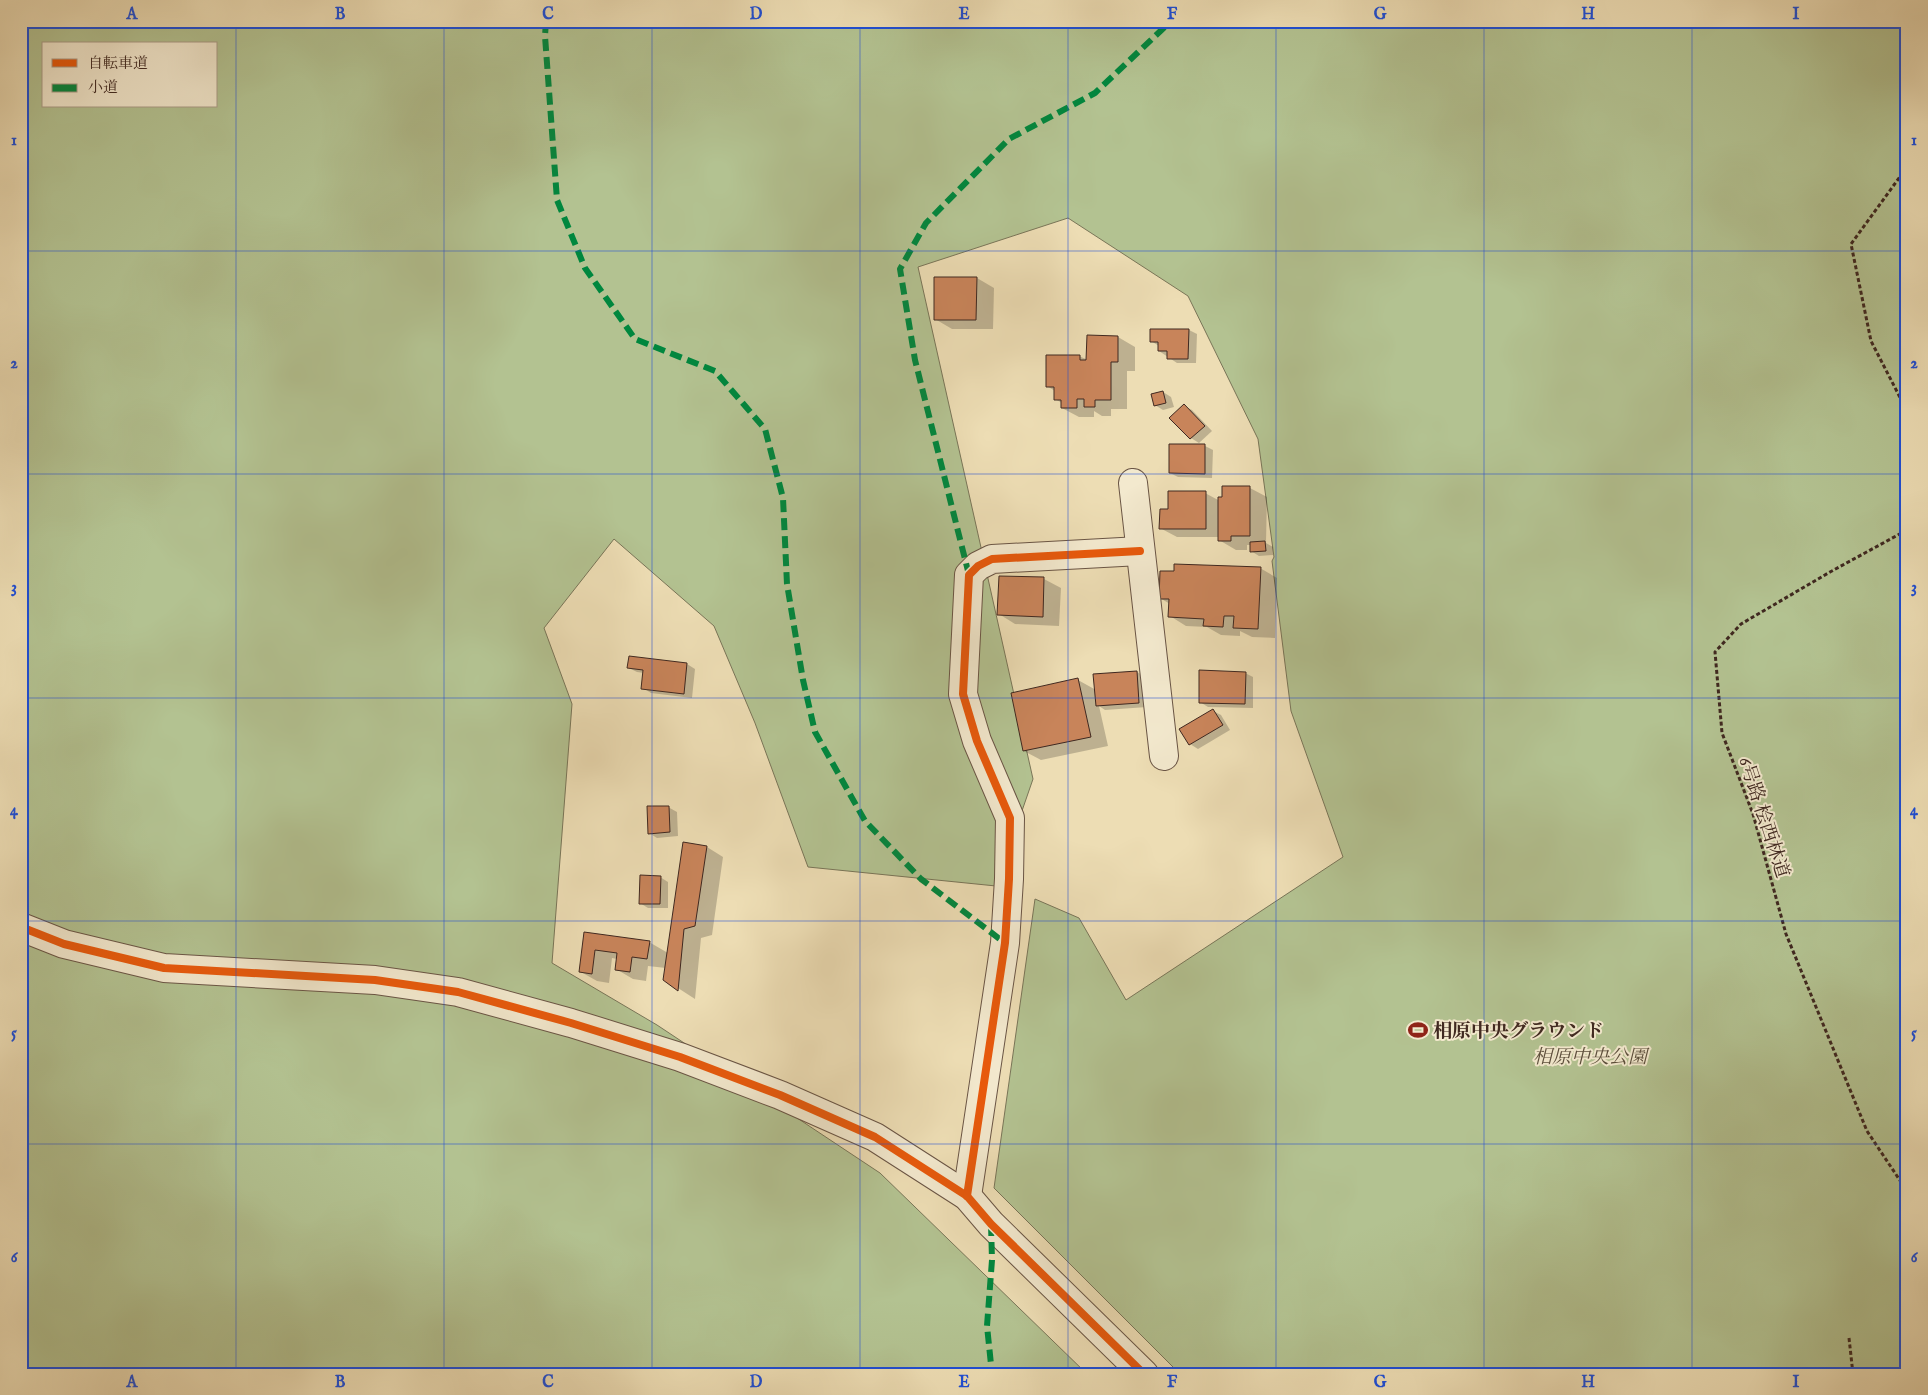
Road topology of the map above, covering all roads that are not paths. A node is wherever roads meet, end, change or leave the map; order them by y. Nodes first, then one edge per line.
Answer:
1 (1133, 483) dead end
2 (1140, 551) junction
3 (1164, 756) dead end
4 (21, 927) edge
5 (966, 1196) junction
6 (1144, 1374) edge

1 - 2 street
2 - 3 street
2 - 5 street
4 - 5 street
5 - 6 street

